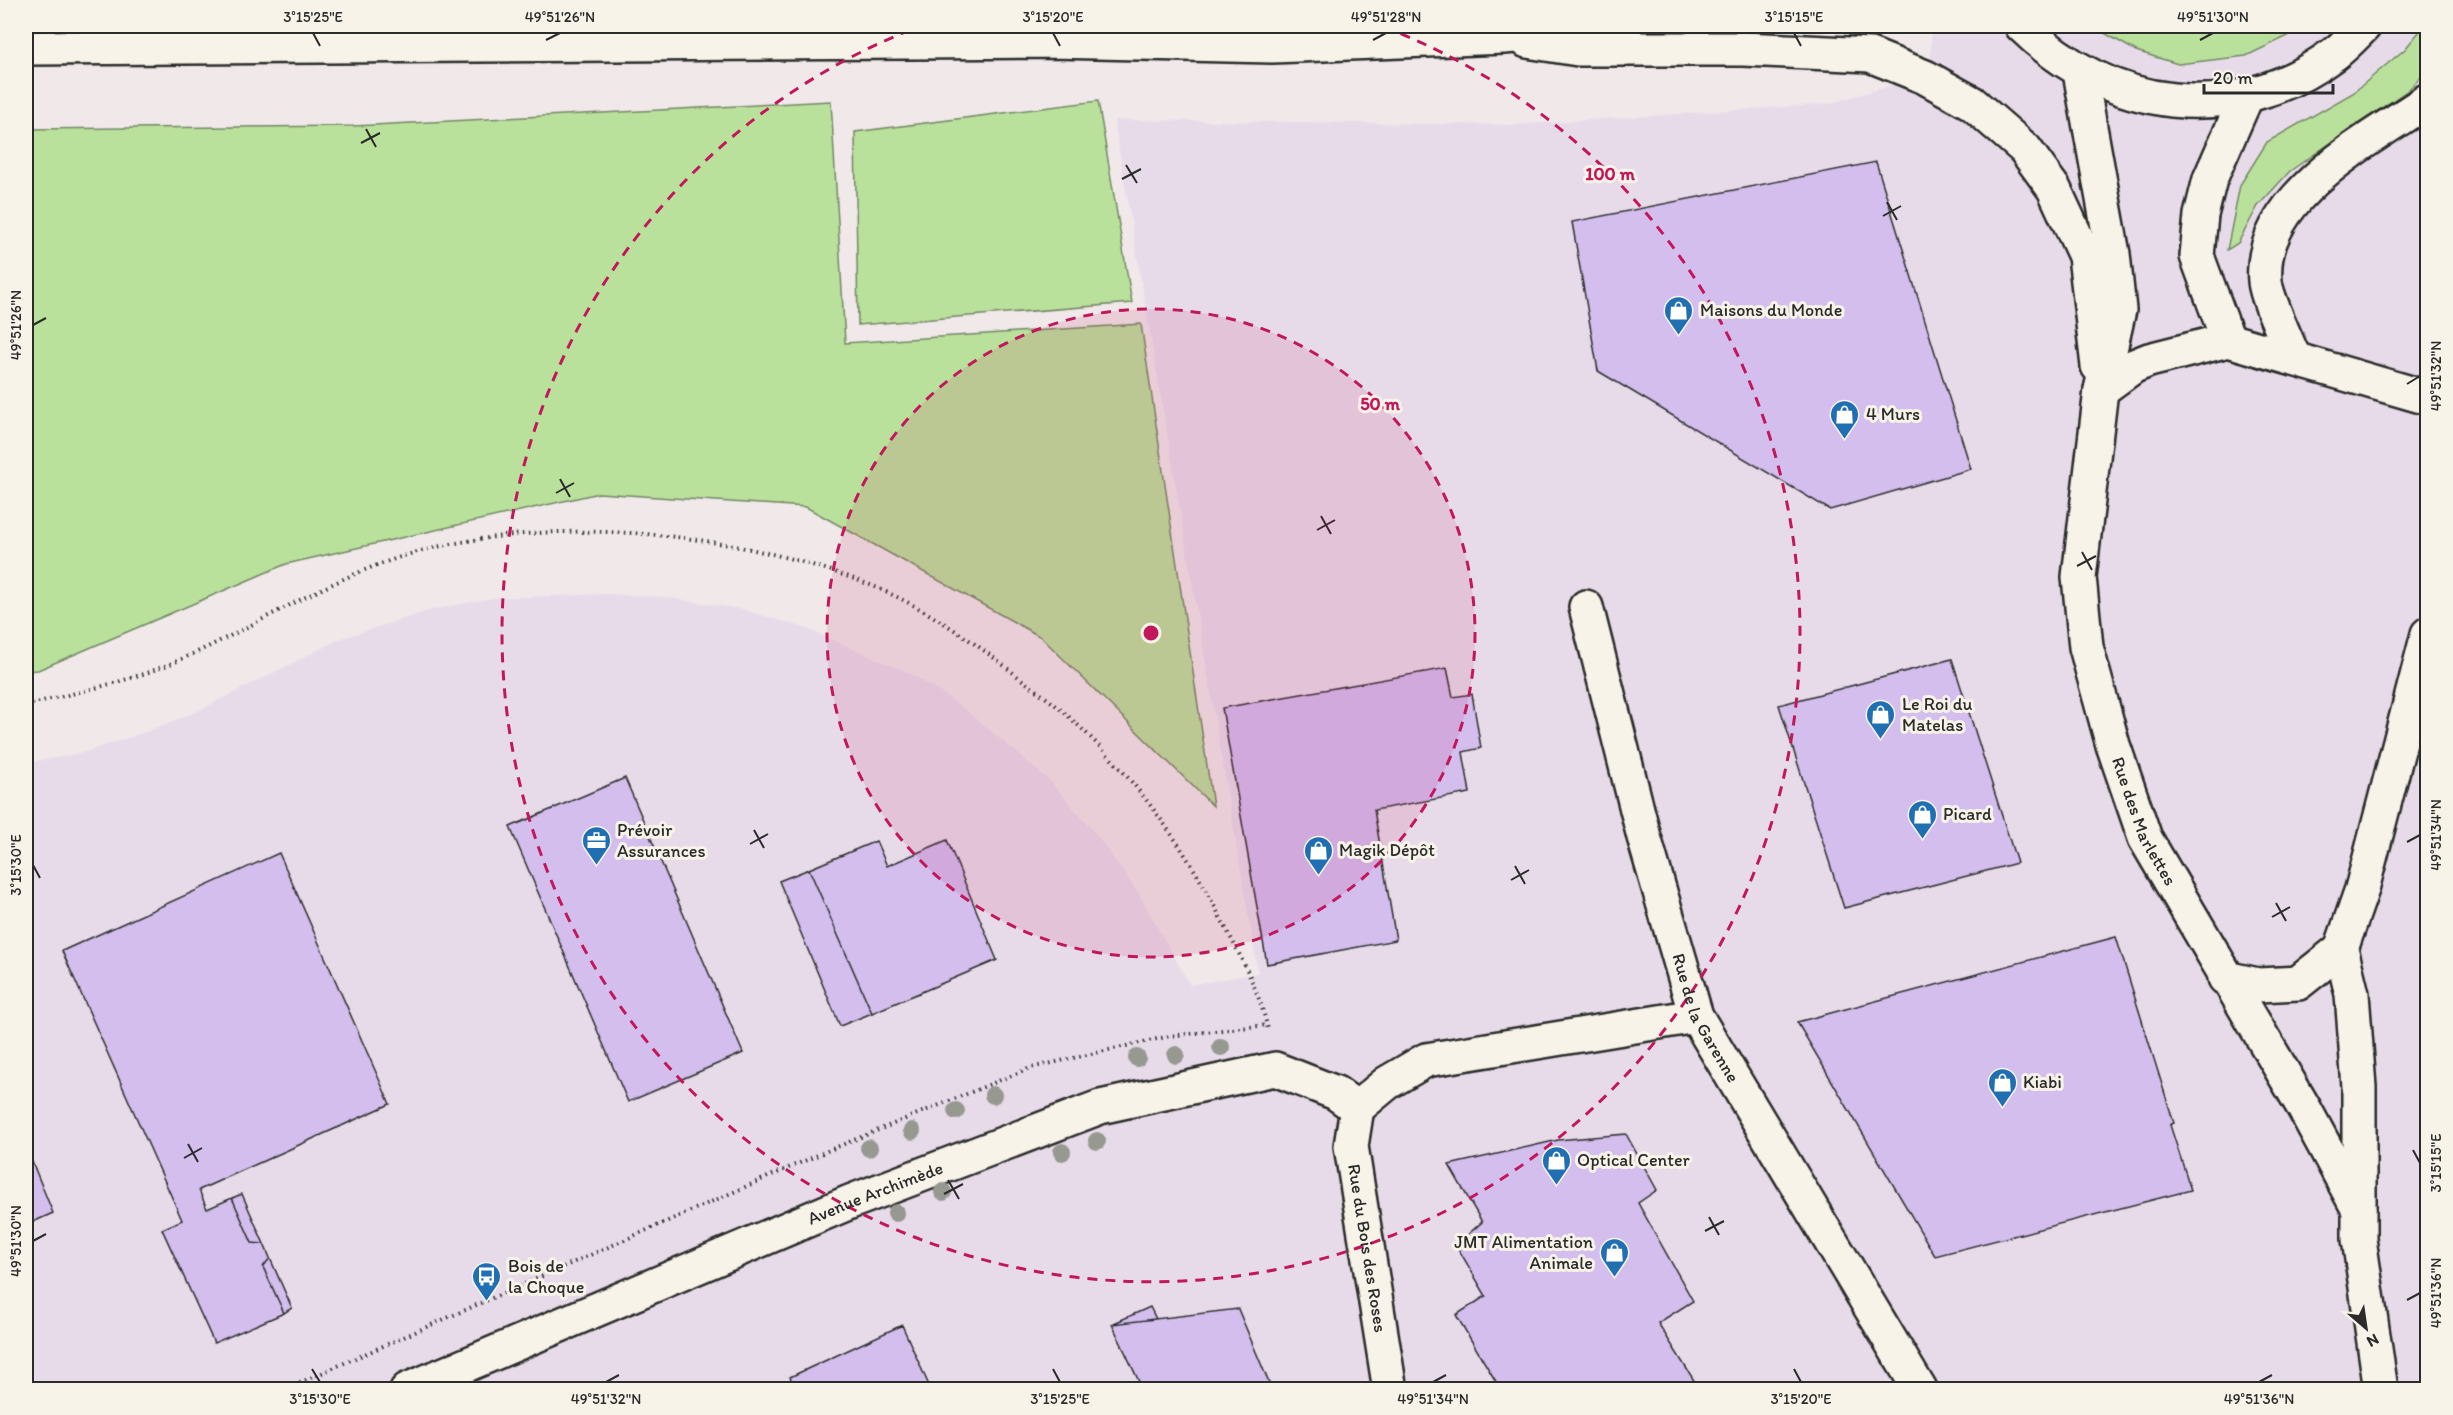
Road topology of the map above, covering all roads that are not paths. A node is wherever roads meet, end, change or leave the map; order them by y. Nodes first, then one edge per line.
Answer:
1 (1626, 26) edge
2 (2022, 26) edge
3 (2364, 26) edge
4 (1504, 37) junction
5 (26, 48) edge
6 (2080, 72) junction
7 (2247, 95) junction
8 (2427, 100) edge
9 (2228, 340) junction
10 (2294, 358) junction
11 (2100, 390) junction
12 (2425, 400) edge
13 (1586, 607) dead end
14 (2427, 634) edge
15 (2341, 949) junction
16 (2226, 978) junction
17 (1696, 1016) junction
18 (1357, 1108) junction
19 (2358, 1210) junction
20 (406, 1389) edge
21 (1390, 1389) edge
22 (1920, 1389) edge
23 (2381, 1389) edge

1 - 4 street
2 - 6 street
3 - 7 street
4 - 5 street
4 - 11 street
6 - 7 street
6 - 11 street
7 - 9 street
8 - 10 street
9 - 10 street
9 - 11 street
10 - 12 street
11 - 16 street, Rue des Marlettes
13 - 17 street, Rue de la Garenne
14 - 15 street
15 - 16 street
15 - 19 street, Rue des Marlettes
16 - 19 street, Rue des Marlettes
17 - 18 street
17 - 22 street, Rue de la Garenne
18 - 20 street, Avenue Archimède
18 - 21 street, Rue du Bois des Roses
19 - 23 street, Rue des Marlettes

